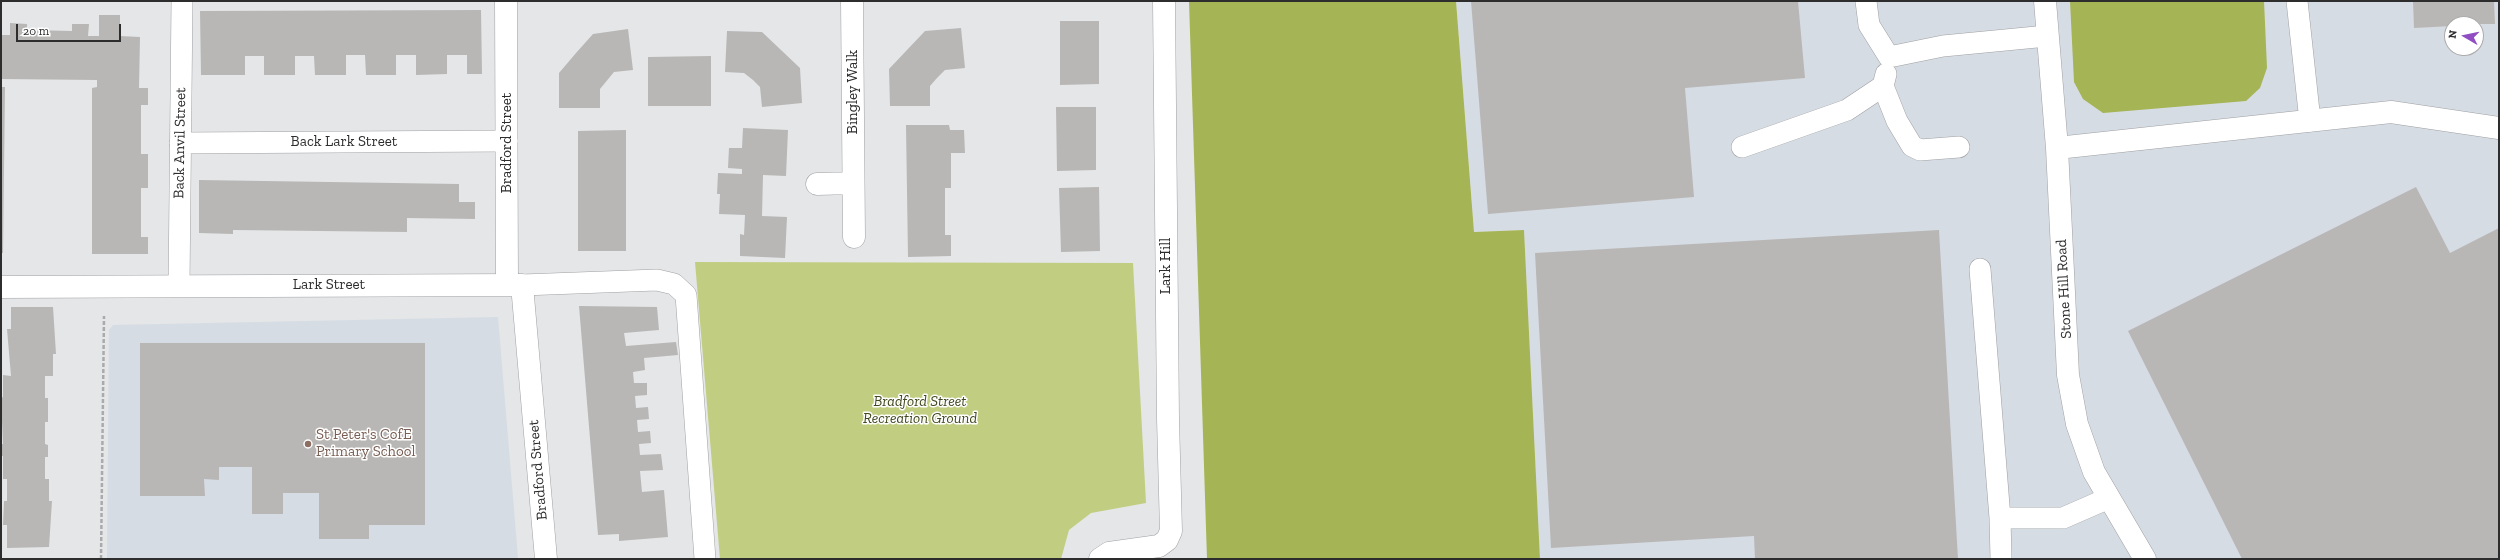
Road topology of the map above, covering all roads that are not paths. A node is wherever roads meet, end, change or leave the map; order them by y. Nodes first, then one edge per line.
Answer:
1 (182, 1) edge
2 (506, 1) edge
3 (852, 1) edge
4 (1164, 1) edge
5 (1866, 1) edge
6 (2045, 1) edge
7 (2297, 1) edge
8 (2047, 36) junction
9 (1889, 57) junction
10 (1883, 86) junction
11 (2310, 121) junction
12 (2499, 128) edge
13 (507, 141) junction
14 (180, 143) junction
15 (1742, 147) dead end
16 (1959, 148) dead end
17 (2057, 148) junction
18 (853, 183) junction
19 (817, 184) dead end
20 (854, 237) dead end
21 (1980, 269) dead end
22 (515, 285) junction
23 (179, 286) junction
24 (1, 287) edge
25 (2109, 498) junction
26 (2000, 518) junction
27 (546, 559) edge
28 (704, 559) edge
29 (1100, 559) edge
30 (2001, 559) edge
31 (2145, 559) edge

1 - 14 lane, Back Anvil Street
2 - 13 street, Bradford Street
3 - 18 street, Bingley Walk
4 - 29 street, Lark Hill
5 - 9 lane
6 - 8 street, Stone Hill Road
7 - 11 lane
8 - 9 lane
8 - 17 street, Stone Hill Road
9 - 10 lane
10 - 15 lane
10 - 16 lane
11 - 12 street
11 - 17 street
13 - 14 lane, Back Lark Street
13 - 22 street, Bradford Street
14 - 23 lane, Back Anvil Street
17 - 25 street, Stone Hill Road
18 - 19 street
18 - 20 street, Bingley Walk
21 - 26 lane
22 - 23 street, Lark Street
22 - 27 street, Bradford Street
22 - 28 lane, Lark Street
23 - 24 street, Lark Street
25 - 26 lane
25 - 31 street, Stone Hill Road
26 - 30 lane

